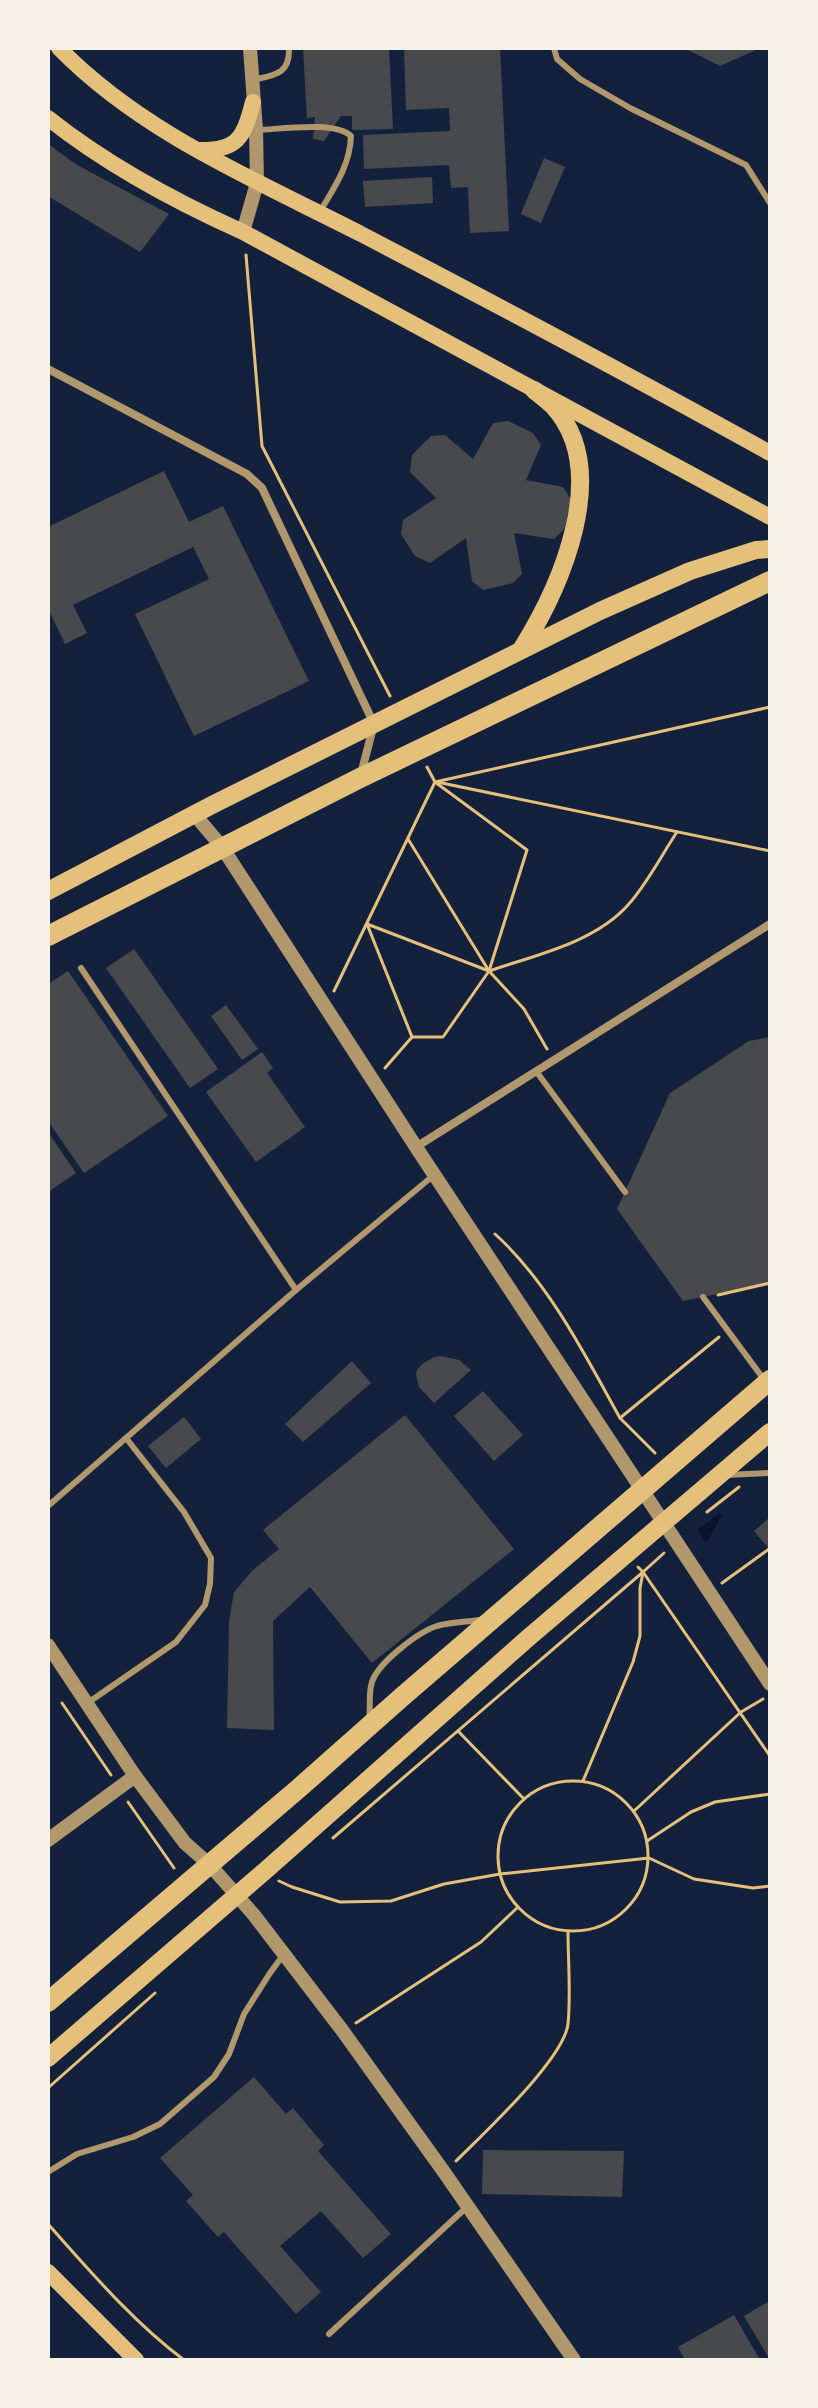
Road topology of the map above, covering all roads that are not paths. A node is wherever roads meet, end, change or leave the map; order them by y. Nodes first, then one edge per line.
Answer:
1 (59, 48) edge
2 (250, 48) edge
3 (289, 48) edge
4 (554, 48) edge
5 (252, 80) junction
6 (253, 102) junction
7 (48, 118) edge
8 (256, 130) junction
9 (199, 150) junction
10 (257, 183) junction
11 (770, 203) edge
12 (320, 213) junction
13 (243, 232) junction
14 (48, 369) edge
15 (534, 390) junction
16 (770, 453) edge
17 (770, 517) edge
18 (770, 549) edge
19 (770, 581) edge
20 (521, 650) junction
21 (374, 724) junction
22 (360, 778) junction
23 (195, 815) junction
24 (222, 847) junction
25 (48, 891) edge
26 (770, 924) edge
27 (48, 936) edge
28 (81, 968) dead end
29 (536, 1071) junction
30 (416, 1147) junction
31 (435, 1175) junction
32 (625, 1192) dead end
33 (296, 1290) junction
34 (703, 1297) dead end
35 (768, 1381) edge
36 (770, 1432) edge
37 (126, 1438) junction
38 (770, 1473) edge
39 (722, 1475) junction
40 (643, 1490) junction
41 (48, 1506) edge
42 (665, 1524) junction
43 (499, 1613) junction
44 (48, 1645) edge
45 (770, 1684) edge
46 (86, 1704) junction
47 (368, 1727) junction
48 (135, 1776) junction
49 (48, 1840) edge
50 (210, 1865) junction
51 (236, 1896) junction
52 (284, 1954) junction
53 (48, 2002) edge
54 (48, 2058) edge
55 (48, 2172) edge
56 (468, 2206) junction
57 (48, 2272) edge
58 (329, 2334) dead end
59 (132, 2357) edge
60 (574, 2360) edge

1 - 9 main road
2 - 5 street
3 - 5 lane
4 - 11 lane
5 - 6 street
6 - 8 street
6 - 9 main road
7 - 13 main road
8 - 10 street
8 - 12 lane
9 - 10 main road
10 - 12 main road
10 - 13 street
12 - 16 main road
13 - 15 main road
14 - 21 street
15 - 17 main road
15 - 20 main road
18 - 20 main road
19 - 22 highway
20 - 21 main road
21 - 22 street
21 - 23 main road
22 - 24 highway
23 - 24 street
23 - 25 main road
24 - 27 highway
24 - 30 street
26 - 29 street
28 - 33 lane
29 - 30 street
29 - 32 lane
30 - 31 street
31 - 33 lane
31 - 40 street
33 - 37 lane
34 - 35 lane
35 - 40 highway
36 - 39 main road
37 - 41 lane
37 - 46 lane
38 - 39 lane
39 - 42 main road
40 - 42 street
40 - 43 highway
42 - 45 street
42 - 51 main road
43 - 47 highway
43 - 47 lane
44 - 46 street
46 - 48 street
47 - 50 highway
48 - 49 street
48 - 50 street
50 - 51 street
50 - 53 highway
51 - 52 street
51 - 54 main road
52 - 55 lane
52 - 56 street
56 - 58 lane
56 - 60 street
57 - 59 main road

